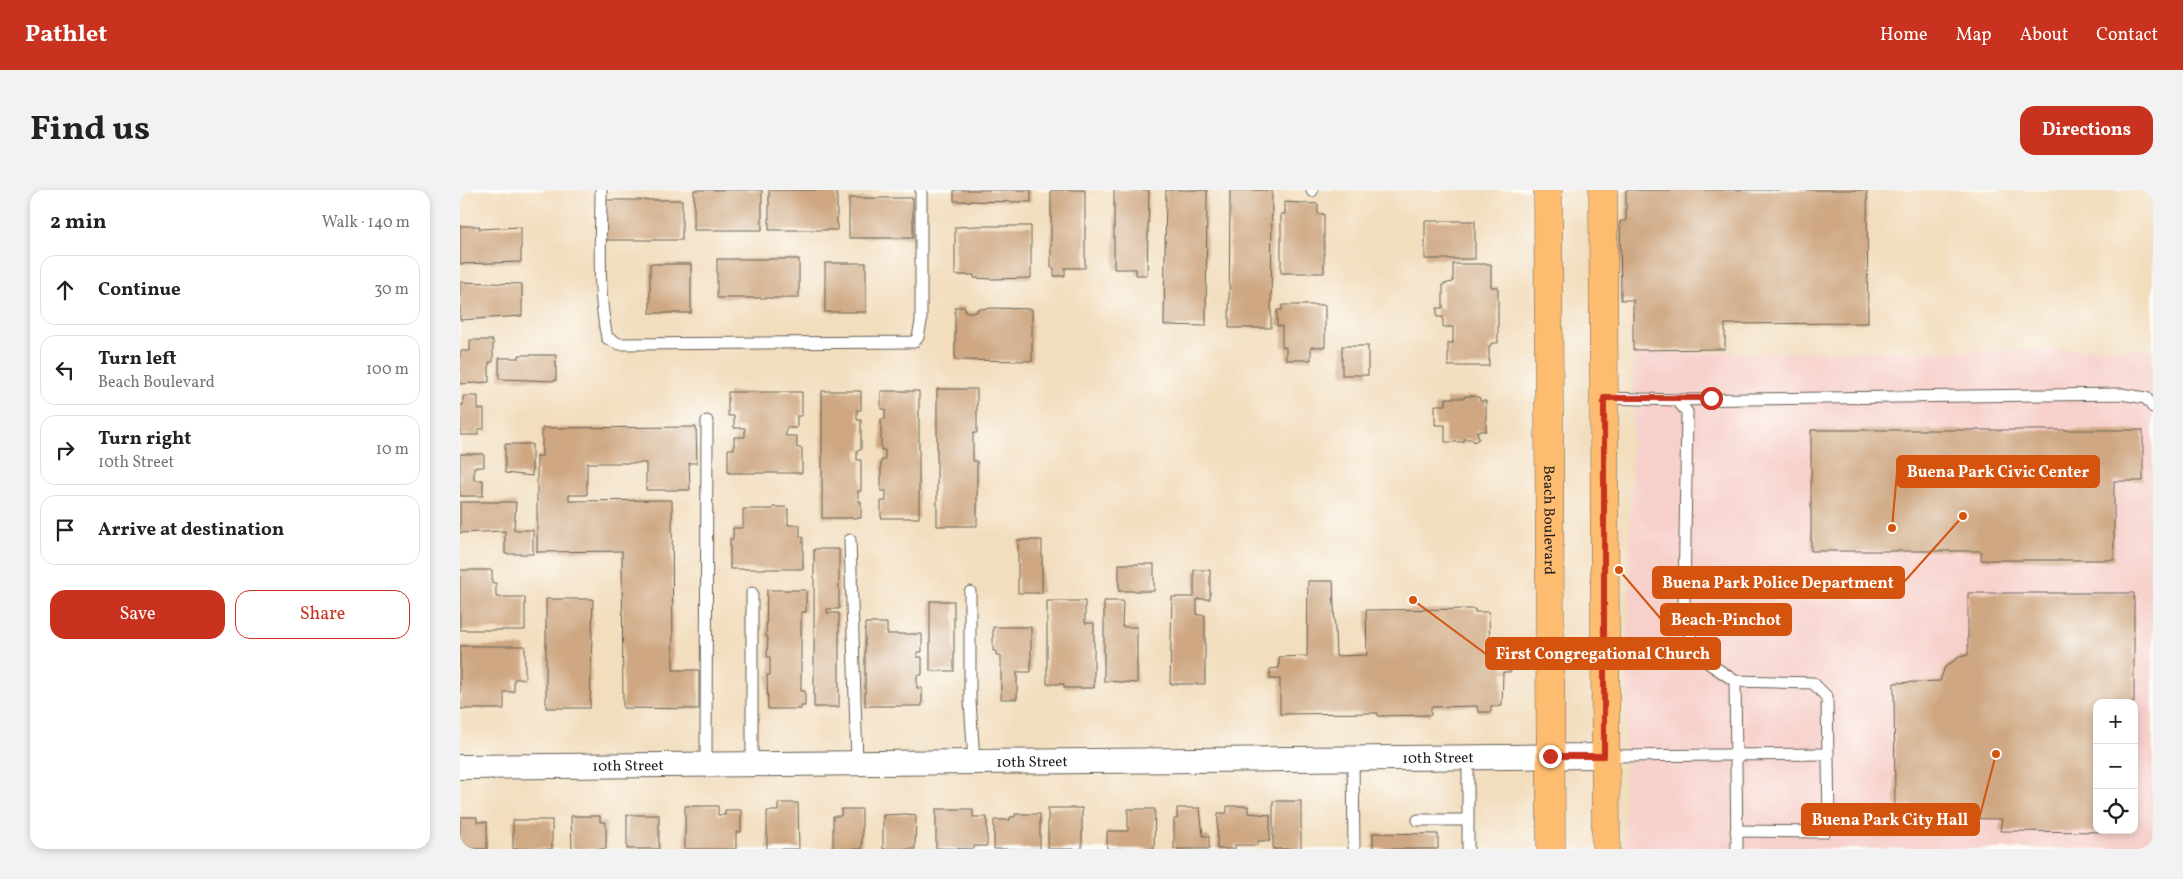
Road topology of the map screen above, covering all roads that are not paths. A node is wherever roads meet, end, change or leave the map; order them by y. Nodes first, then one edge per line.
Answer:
1 (601, 190) edge
2 (921, 190) edge
3 (1548, 190) edge
4 (1603, 190) edge
5 (1604, 398) junction
6 (1677, 400) junction
7 (2153, 408) edge
8 (707, 421) dead end
9 (850, 540) dead end
10 (970, 592) dead end
11 (752, 593) dead end
12 (1735, 681) junction
13 (1735, 753) junction
14 (1828, 754) junction
15 (1550, 756) junction
16 (1604, 756) junction
17 (1353, 757) junction
18 (1468, 757) junction
19 (974, 761) junction
20 (857, 763) junction
21 (706, 764) junction
22 (752, 764) junction
23 (460, 768) edge
24 (1418, 820) dead end
25 (1468, 820) junction
26 (1736, 831) junction
27 (1354, 849) edge
28 (1468, 849) edge
29 (1552, 849) edge
30 (1606, 849) edge
31 (1736, 849) edge

1 - 2 lane
3 - 15 main road, Beach Boulevard
4 - 5 main road
5 - 6 lane
5 - 16 main road
6 - 7 lane
6 - 12 lane
8 - 21 lane
9 - 20 lane
10 - 19 lane
11 - 22 lane
12 - 13 lane
12 - 14 lane
13 - 14 lane
13 - 16 lane
13 - 26 lane
14 - 26 lane
15 - 16 street, 10th Street
15 - 18 street, 10th Street
15 - 29 main road, Beach Boulevard
16 - 30 main road
17 - 18 street, 10th Street
17 - 19 street, 10th Street
17 - 27 lane
18 - 25 lane
19 - 20 street, 10th Street
20 - 22 street, 10th Street
21 - 22 street, 10th Street
21 - 23 street, 10th Street
24 - 25 lane
25 - 28 lane
26 - 31 lane

